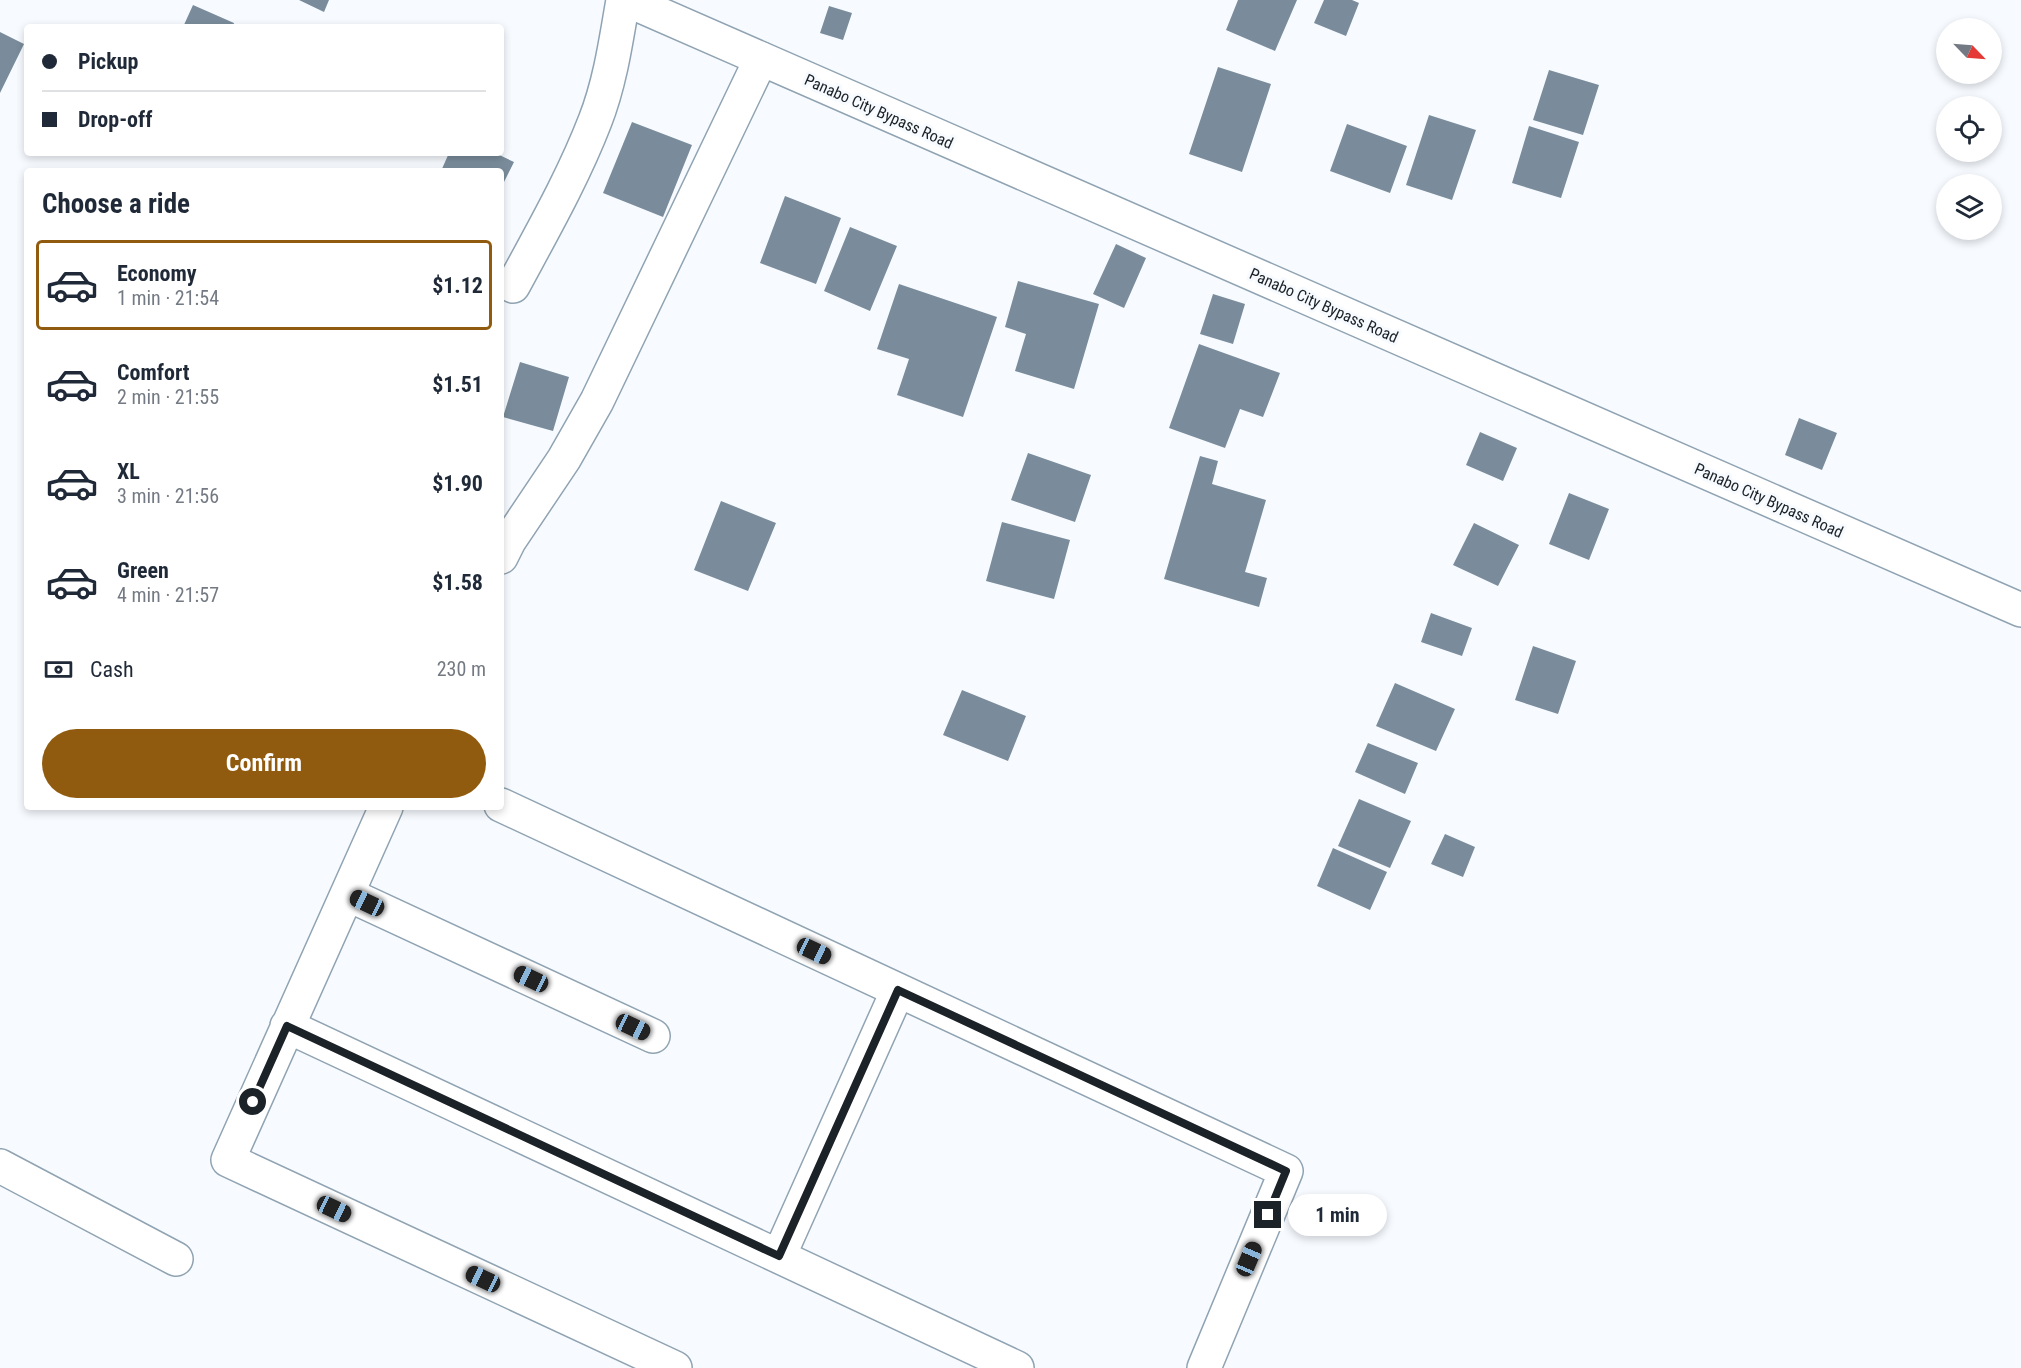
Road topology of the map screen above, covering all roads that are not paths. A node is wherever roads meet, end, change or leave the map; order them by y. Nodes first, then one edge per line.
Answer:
1 (625, 0) edge
2 (761, 59) junction
3 (513, 286) dead end
4 (504, 551) edge
5 (2021, 610) edge
6 (504, 806) edge
7 (385, 810) edge
8 (347, 894) junction
9 (898, 990) junction
10 (287, 1026) junction
11 (653, 1036) dead end
12 (0, 1166) edge
13 (779, 1256) junction
14 (177, 1259) dead end
15 (675, 1368) edge
16 (1017, 1368) edge
17 (1204, 1368) edge

1 - 2 street, Panabo City Bypass Road
1 - 3 street
2 - 4 street
2 - 5 street, Panabo City Bypass Road
6 - 9 street
7 - 8 street
8 - 10 street
8 - 11 street
9 - 13 street
9 - 17 street
10 - 13 street
10 - 15 street
12 - 14 street
13 - 16 street

